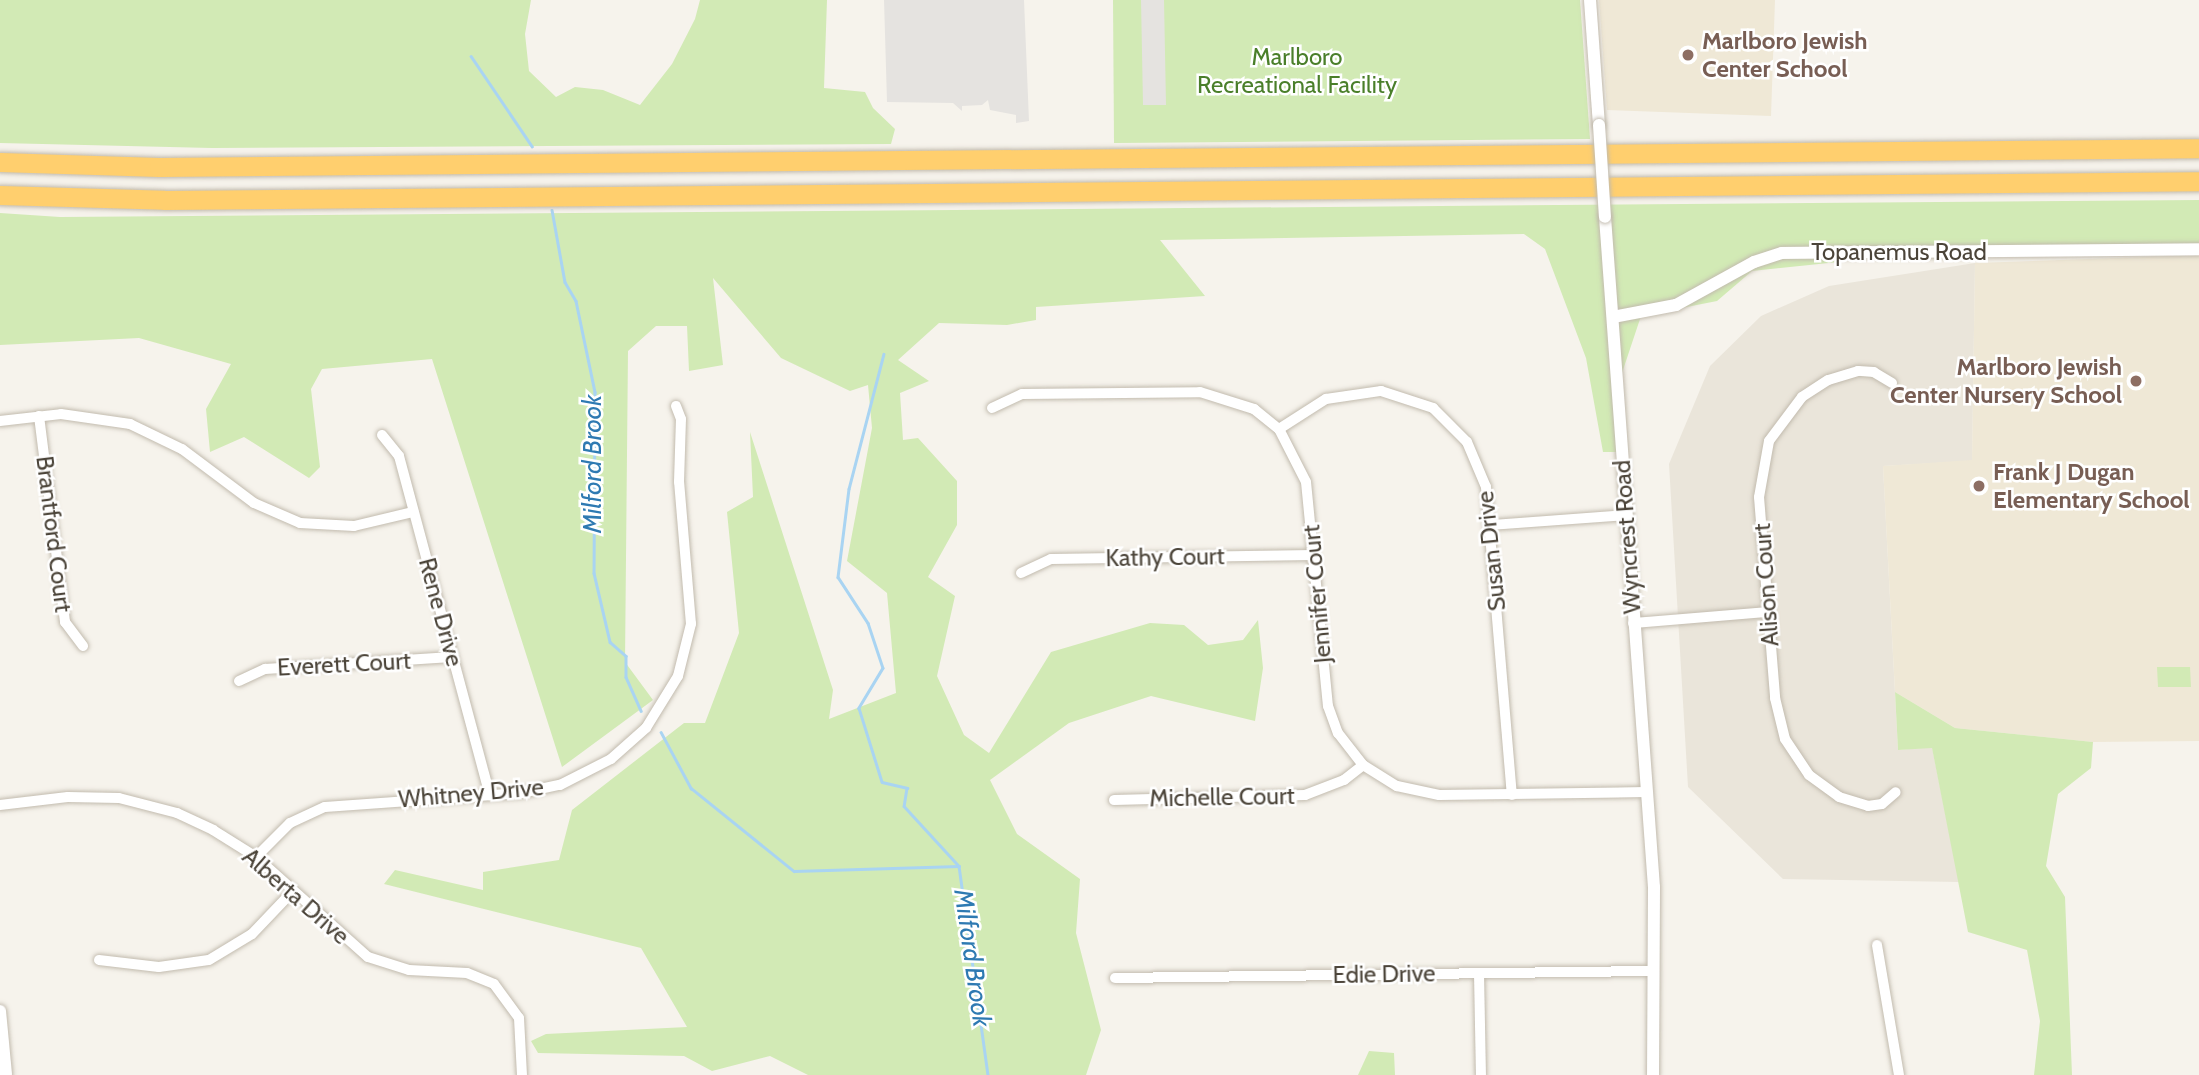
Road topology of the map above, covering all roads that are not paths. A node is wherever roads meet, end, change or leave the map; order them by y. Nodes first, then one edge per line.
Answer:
1 (1590, 0) edge
2 (2199, 148) edge
3 (0, 162) edge
4 (2199, 181) edge
5 (0, 195) edge
6 (2199, 249) edge
7 (1613, 317) junction
8 (1892, 383) dead end
9 (676, 407) dead end
10 (992, 408) dead end
11 (38, 416) junction
12 (0, 421) edge
13 (1279, 429) junction
14 (382, 435) dead end
15 (413, 512) junction
16 (1626, 514) junction
17 (1491, 525) junction
18 (1313, 555) junction
19 (1021, 573) dead end
20 (1767, 612) junction
21 (1633, 623) junction
22 (83, 646) dead end
23 (452, 657) junction
24 (239, 681) dead end
25 (1363, 765) junction
26 (1646, 792) junction
27 (1896, 792) dead end
28 (490, 795) junction
29 (1512, 795) junction
30 (1114, 800) dead end
31 (0, 805) edge
32 (256, 857) junction
33 (292, 892) junction
34 (1877, 945) dead end
35 (99, 960) dead end
36 (1652, 971) junction
37 (1479, 973) junction
38 (1115, 978) dead end
39 (0, 1011) edge
40 (6, 1075) edge
41 (522, 1075) edge
42 (1481, 1075) edge
43 (1653, 1075) edge
44 (1899, 1075) edge

1 - 7 street, Wyncrest Road, bridge
2 - 3 highway
4 - 5 highway
6 - 7 street, Topanemus Road
7 - 16 street, Wyncrest Road
8 - 20 street, Alison Court
9 - 28 street, Whitney Drive
10 - 13 street, Jennifer Court
11 - 12 street
11 - 15 street
11 - 22 street, Brantford Court
13 - 17 street, Susan Drive
13 - 18 street, Jennifer Court
14 - 15 street, Rene Drive
15 - 23 street, Rene Drive
16 - 17 street
16 - 21 street, Wyncrest Road
17 - 29 street, Susan Drive
18 - 19 street, Kathy Court
18 - 25 street, Jennifer Court
20 - 21 street
20 - 27 street, Alison Court
21 - 26 street, Wyncrest Road
23 - 24 street, Everett Court
23 - 28 street, Rene Drive
25 - 29 street, Jennifer Court
25 - 30 street, Michelle Court
26 - 29 street, Jennifer Court
26 - 36 street, Wyncrest Road
28 - 32 street, Whitney Drive
31 - 32 street, Alberta Drive
32 - 33 street, Alberta Drive
33 - 35 street
33 - 41 street, Alberta Drive
34 - 44 street
36 - 37 street, Edie Drive
36 - 43 street, Wyncrest Road
37 - 38 street, Edie Drive
37 - 42 street
39 - 40 street

